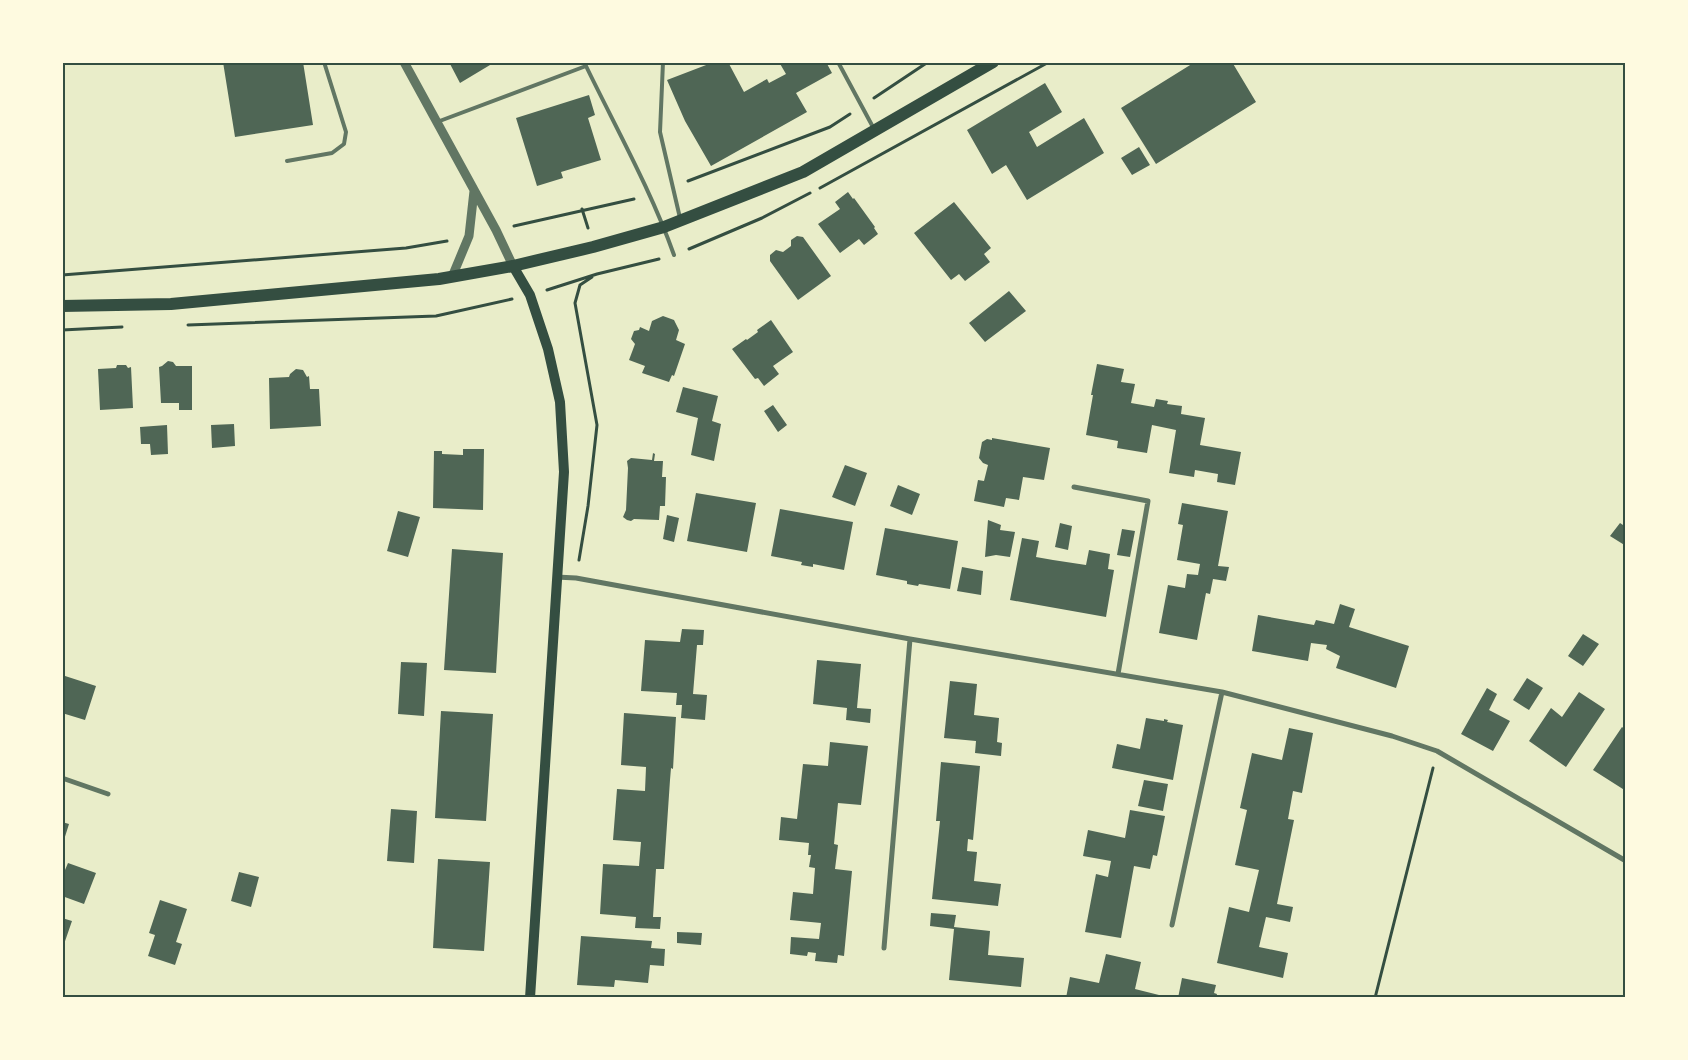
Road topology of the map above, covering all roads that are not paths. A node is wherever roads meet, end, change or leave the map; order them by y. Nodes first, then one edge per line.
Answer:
1 (324, 62) edge
2 (404, 62) edge
3 (663, 62) edge
4 (838, 62) edge
5 (992, 62) edge
6 (437, 122) junction
7 (875, 131) junction
8 (287, 161) dead end
9 (474, 191) junction
10 (681, 220) junction
11 (664, 227) junction
12 (674, 255) dead end
13 (513, 266) junction
14 (452, 277) junction
15 (62, 306) edge
16 (1074, 487) dead end
17 (556, 577) junction
18 (910, 639) junction
19 (1118, 674) junction
20 (1222, 692) junction
21 (62, 778) edge
22 (108, 794) dead end
23 (1626, 861) edge
24 (1172, 926) dead end
25 (884, 948) dead end
26 (530, 998) edge

1 - 8 lane
2 - 6 street
3 - 10 lane
4 - 7 lane
5 - 7 main road
6 - 9 street
6 - 11 lane
7 - 10 main road
9 - 13 street
9 - 14 street
10 - 11 main road
11 - 12 lane
11 - 13 main road
13 - 14 main road
13 - 17 main road
14 - 15 main road
16 - 19 street
17 - 18 street
17 - 26 main road
18 - 19 street
18 - 25 street
19 - 20 street
20 - 23 street
20 - 24 street
21 - 22 street

